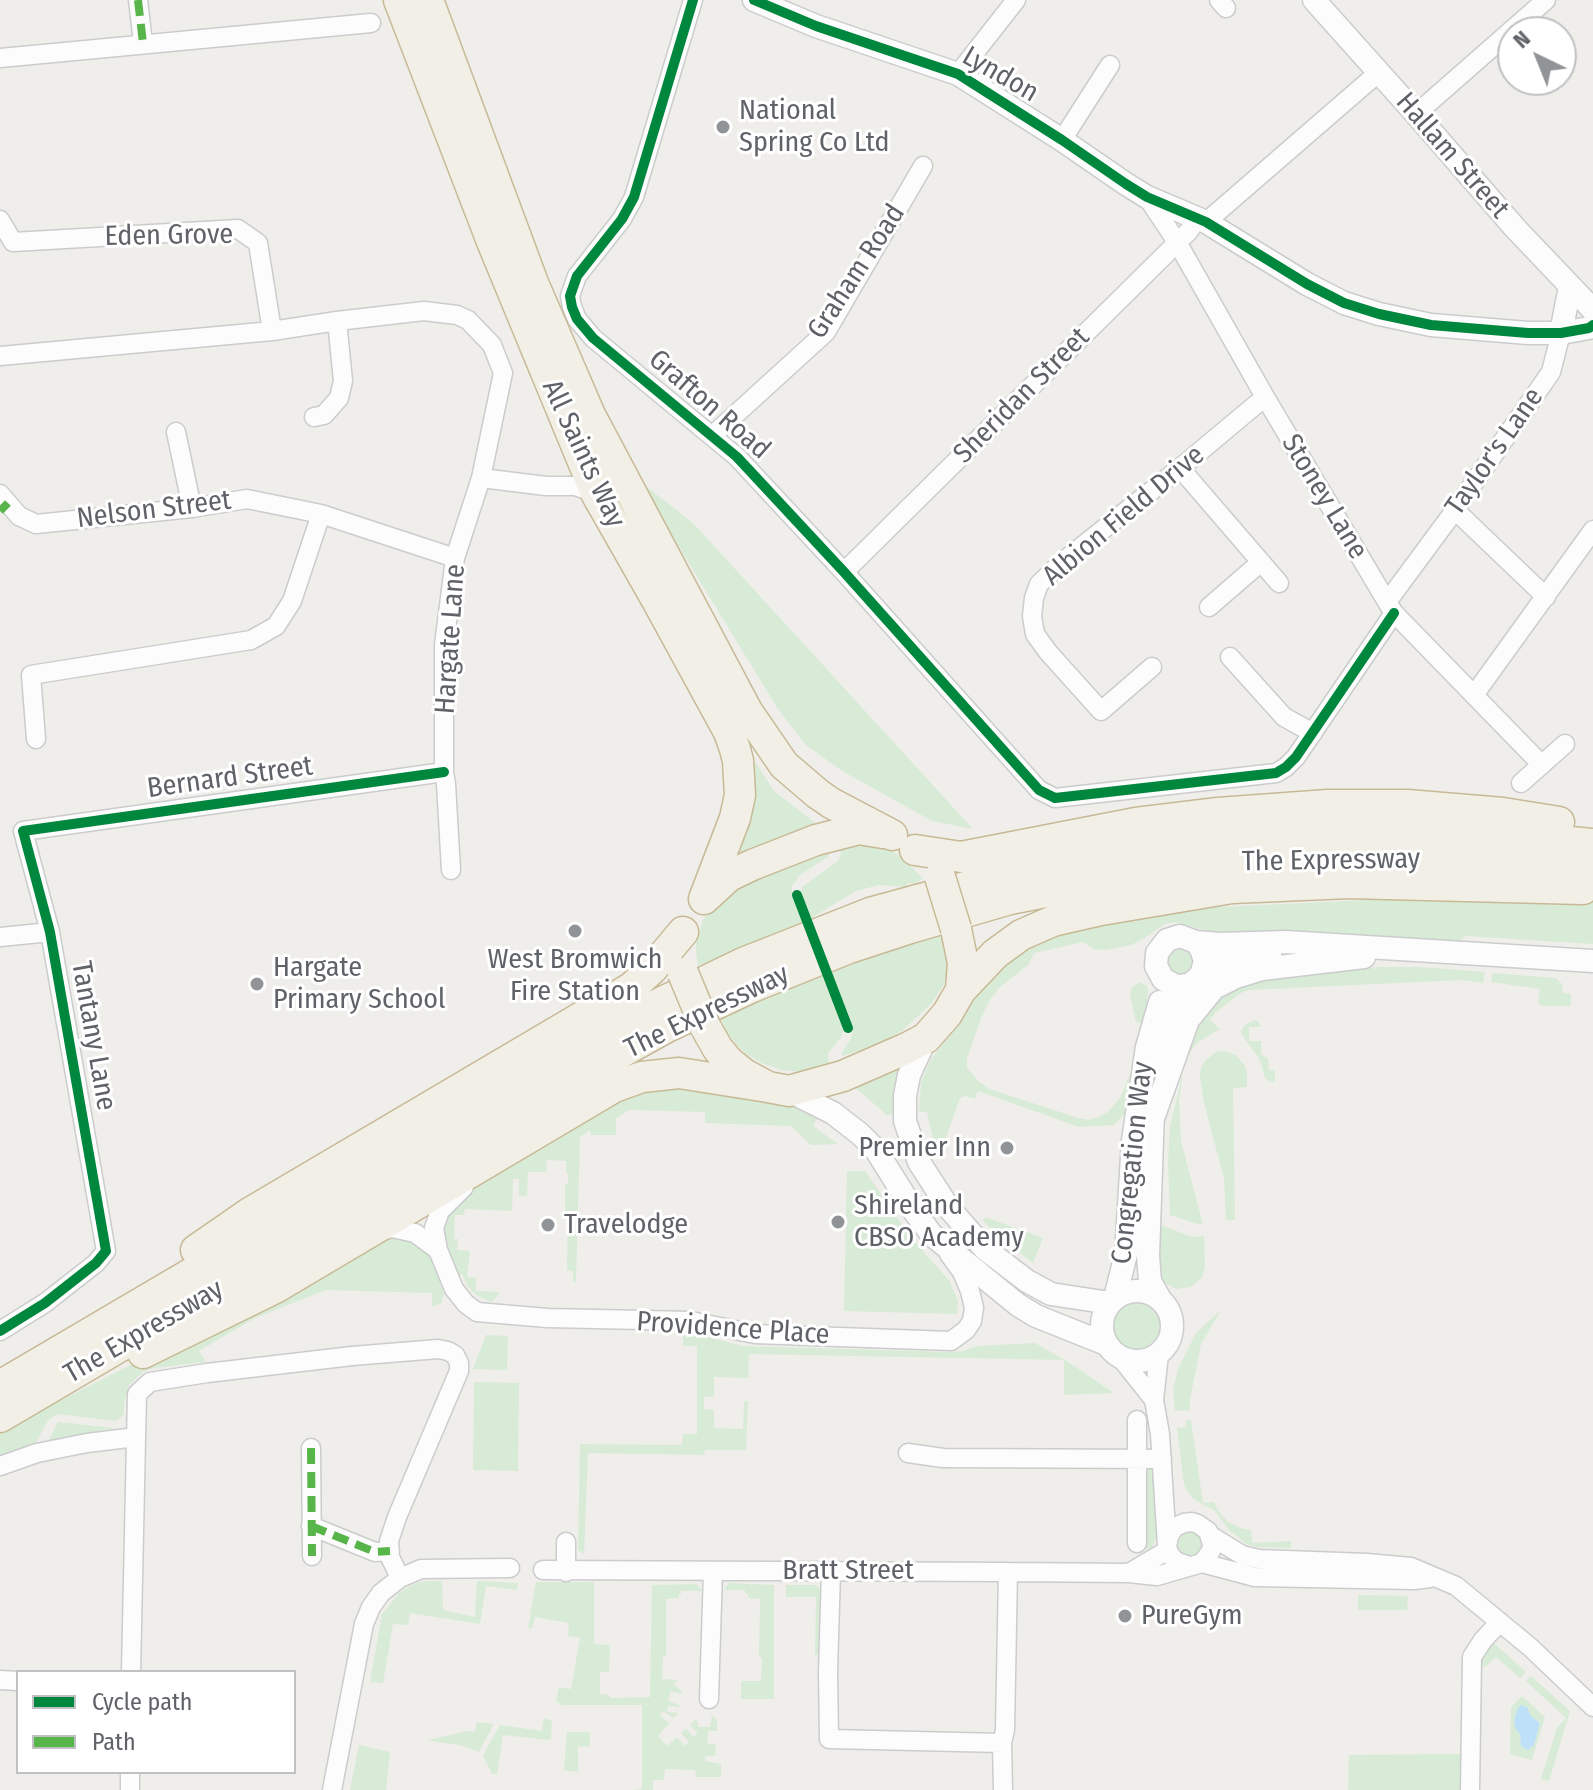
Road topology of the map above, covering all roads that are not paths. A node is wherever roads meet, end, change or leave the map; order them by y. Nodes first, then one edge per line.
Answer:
1 (138, 0) edge
2 (399, 0) edge
3 (428, 0) edge
4 (693, 0) edge
5 (754, 0) edge
6 (1016, 0) edge
7 (1314, 0) edge
8 (1546, 0) edge
9 (371, 23) dead end
10 (143, 43) junction
11 (0, 58) edge
12 (1110, 65) dead end
13 (1378, 73) junction
14 (958, 74) junction
15 (1416, 114) junction
16 (1062, 140) junction
17 (923, 166) dead end
18 (1147, 197) junction
19 (0, 220) edge
20 (1202, 220) junction
21 (1177, 242) junction
22 (1570, 286) junction
23 (1593, 310) edge
24 (337, 321) junction
25 (1593, 325) edge
26 (272, 331) junction
27 (1561, 333) junction
28 (0, 356) edge
29 (1265, 397) junction
30 (314, 417) dead end
31 (176, 432) dead end
32 (713, 435) junction
33 (577, 450) junction
34 (1180, 468) junction
35 (481, 478) junction
36 (546, 486) junction
37 (596, 493) junction
38 (3, 503) edge
39 (192, 508) junction
40 (1455, 510) junction
41 (321, 514) junction
42 (1593, 530) edge
43 (455, 558) junction
44 (1261, 562) junction
45 (844, 572) junction
46 (1279, 583) dead end
47 (1546, 597) junction
48 (1209, 607) dead end
49 (1390, 608) junction
50 (1239, 658) dead end
51 (1152, 667) dead end
52 (1474, 695) junction
53 (1313, 733) junction
54 (36, 739) dead end
55 (1565, 744) dead end
56 (1542, 765) junction
57 (444, 772) junction
58 (1521, 783) dead end
59 (1039, 790) joint
60 (1593, 827) edge
61 (23, 831) joint
62 (904, 843) junction
63 (1593, 844) edge
64 (451, 870) dead end
65 (1593, 873) edge
66 (1593, 890) edge
67 (704, 899) junction
68 (50, 929) junction
69 (683, 932) junction
70 (0, 937) edge
71 (1196, 942) junction
72 (1343, 946) junction
73 (1413, 951) junction
74 (1593, 961) edge
75 (1198, 978) junction
76 (1166, 982) junction
77 (961, 990) junction
78 (926, 1038) junction
79 (778, 1089) junction
80 (1151, 1124) junction
81 (492, 1159) junction
82 (366, 1234) junction
83 (943, 1245) junction
84 (438, 1250) junction
85 (1160, 1299) junction
86 (1112, 1300) junction
87 (0, 1331) edge
88 (1113, 1350) junction
89 (1159, 1354) junction
90 (33, 1384) edge
91 (1154, 1400) junction
92 (0, 1418) edge
93 (1137, 1420) dead end
94 (136, 1437) junction
95 (311, 1448) dead end
96 (908, 1453) dead end
97 (1138, 1459) junction
98 (1162, 1459) junction
99 (0, 1466) edge
100 (1163, 1478) junction
101 (311, 1526) junction
102 (1207, 1532) junction
103 (566, 1542) dead end
104 (1137, 1543) dead end
105 (1168, 1546) junction
106 (390, 1551) junction
107 (312, 1556) dead end
108 (1196, 1564) junction
109 (510, 1568) dead end
110 (543, 1570) dead end
111 (713, 1571) junction
112 (831, 1571) junction
113 (566, 1572) junction
114 (1008, 1572) junction
115 (1129, 1573) junction
116 (1433, 1577) junction
117 (400, 1578) junction
118 (1500, 1622) junction
119 (131, 1670) edge
120 (709, 1699) dead end
121 (1593, 1707) edge
122 (1002, 1743) junction
123 (332, 1790) edge
124 (1003, 1790) edge
125 (1470, 1790) edge

1 - 10 street
2 - 33 highway, All Saints Way
3 - 62 highway, All Saints Way
4 - 32 street, Grafton Road
5 - 14 street, Lyndon
6 - 14 street
7 - 13 street, Hallam Street
8 - 15 street
9 - 10 street
10 - 11 street
12 - 16 street
13 - 15 street, Hallam Street
13 - 20 street, Sheridan Street
14 - 16 street, Lyndon
15 - 22 street, Hallam Street
16 - 18 street, Lyndon
17 - 32 street, Graham Road
18 - 20 street, Lyndon
18 - 21 street, Stoney Lane
19 - 26 street, Eden Grove
20 - 21 street, Sheridan Street
20 - 27 street, Lyndon
21 - 29 street, Stoney Lane
21 - 45 street, Sheridan Street
22 - 23 street, Hallam Street
22 - 27 street, Taylor's Lane
24 - 26 street, Hargate Lane
24 - 30 street
24 - 35 street, Hargate Lane
25 - 27 street, Lyndon
26 - 28 street, Hargate Lane
27 - 40 street, Taylor's Lane
29 - 34 street, Albion Field Drive
29 - 49 street, Stoney Lane
31 - 39 street
32 - 45 street, Grafton Road
33 - 36 street
33 - 37 highway, All Saints Way
34 - 44 street
34 - 51 street, Albion Field Drive
35 - 36 street
35 - 43 street, Hargate Lane
36 - 37 street
37 - 67 highway, All Saints Way
38 - 39 street, Nelson Street
39 - 41 street, Nelson Street
40 - 47 street
40 - 49 street, Taylor's Lane
41 - 43 street, Nelson Street
41 - 54 street
42 - 47 street
43 - 57 street, Hargate Lane
44 - 46 street
44 - 48 street
45 - 59 street, Grafton Road
47 - 52 street
49 - 52 street, Stoney Lane
49 - 53 street, Taylor's Lane
50 - 53 street
52 - 56 street, Stoney Lane
53 - 59 street, Taylor's Lane
55 - 56 street
56 - 58 street
57 - 61 street, Bernard Street
57 - 64 street, Hargate Lane
60 - 62 highway
61 - 68 street, Tantany Lane
62 - 67 highway
62 - 77 highway, bridge
63 - 90 highway, The Expressway
65 - 90 highway, The Expressway
66 - 77 highway
67 - 69 highway
68 - 70 street
68 - 87 street, Tantany Lane
69 - 79 highway, bridge
69 - 90 highway
71 - 72 street, Congregation Way
71 - 75 street
71 - 76 street, Congregation Way
72 - 73 street, Congregation Way
72 - 75 street, Congregation Way
73 - 74 street, Congregation Way
73 - 80 street
75 - 76 street, Congregation Way
75 - 80 street, Congregation Way
76 - 86 street, Congregation Way
77 - 78 highway
78 - 79 highway
78 - 86 street
79 - 81 highway
79 - 83 street
80 - 85 street, Congregation Way
81 - 82 highway
81 - 84 street
82 - 84 street
82 - 90 highway
83 - 84 street, Providence Place
83 - 88 street
85 - 86 street
85 - 89 street
86 - 88 street
88 - 89 street
88 - 91 street
89 - 91 street
90 - 92 highway
91 - 98 street
93 - 97 street
94 - 99 street
94 - 106 street
94 - 119 street
95 - 101 street
96 - 97 street
97 - 98 street
97 - 104 street
98 - 100 street
100 - 102 street
100 - 105 street
101 - 106 street
101 - 107 street
102 - 105 street
102 - 108 street
102 - 116 street
103 - 113 street
105 - 108 street
105 - 115 street
106 - 117 street
108 - 115 street, Bratt Street
108 - 116 street
109 - 117 street
110 - 113 street, Bratt Street
111 - 112 street, Bratt Street
111 - 113 street, Bratt Street
111 - 120 street
112 - 114 street, Bratt Street
112 - 122 street
114 - 115 street, Bratt Street
114 - 122 street
116 - 118 street
117 - 123 street
118 - 121 street
118 - 125 street
122 - 124 street

